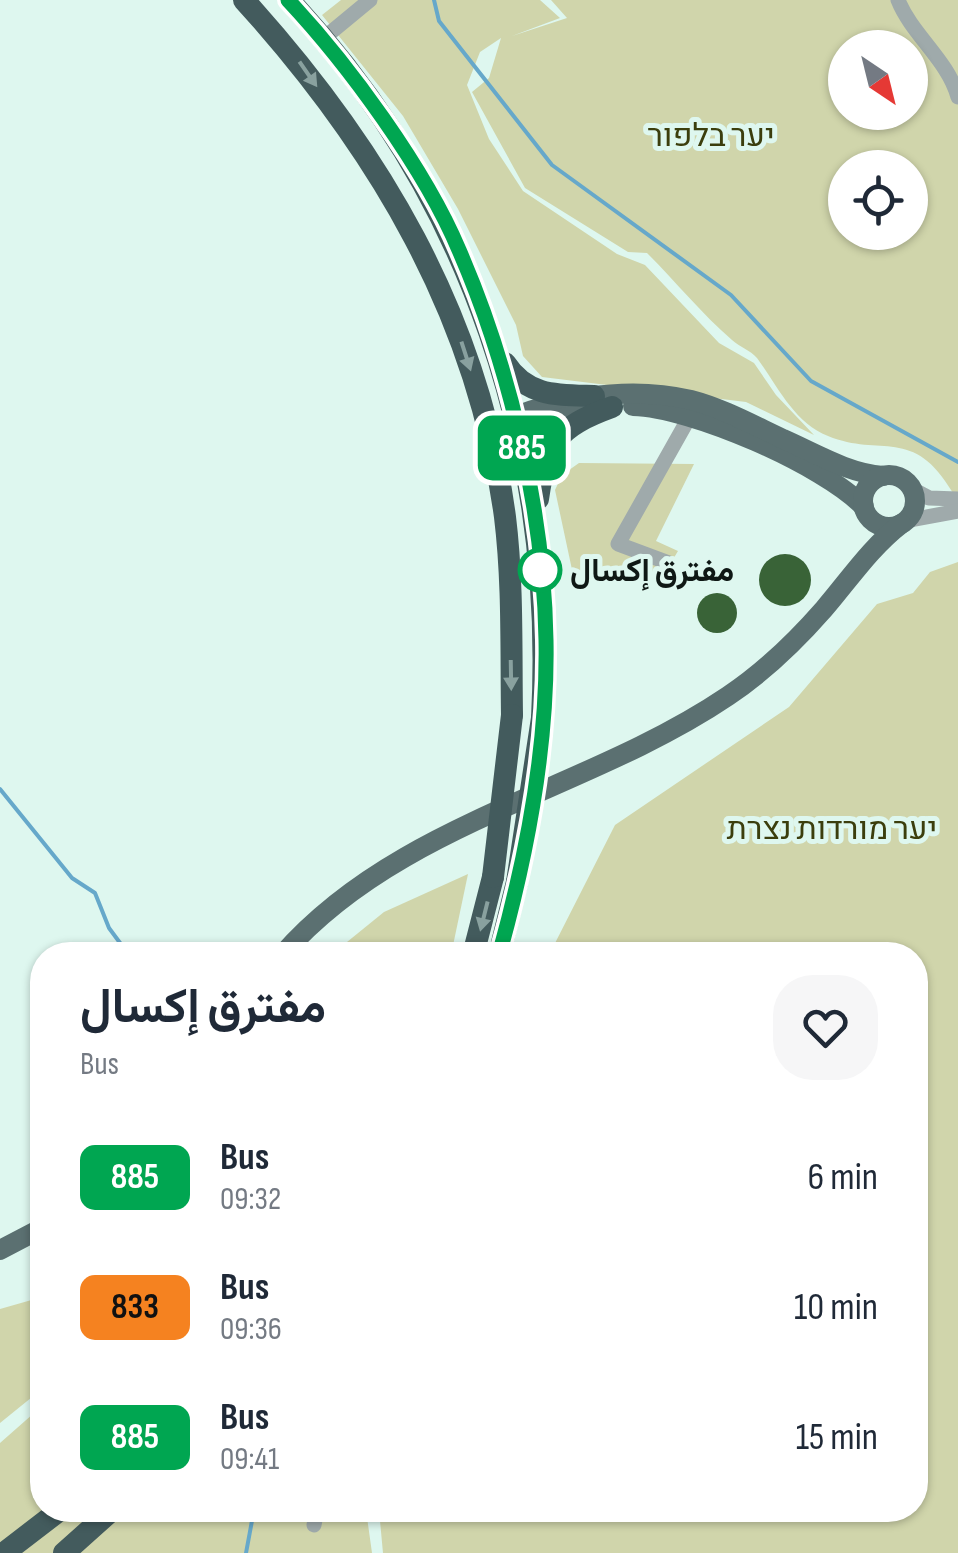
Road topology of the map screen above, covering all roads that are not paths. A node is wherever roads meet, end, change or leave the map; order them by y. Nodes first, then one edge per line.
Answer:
1 (244, 0) edge
2 (288, 0) edge
3 (370, 0) edge
4 (898, 0) edge
5 (324, 38) junction
6 (958, 97) edge
7 (489, 337) junction
8 (603, 402) junction
9 (690, 416) junction
10 (518, 422) junction
11 (489, 427) junction
12 (882, 476) junction
13 (912, 490) junction
14 (958, 499) edge
15 (865, 510) junction
16 (958, 511) edge
17 (535, 518) junction
18 (903, 523) junction
19 (669, 563) dead end
20 (846, 582) junction
21 (296, 942) edge
22 (476, 942) edge
23 (501, 942) edge
24 (30, 1234) edge
25 (0, 1250) edge
26 (44, 1522) edge
27 (99, 1522) edge
28 (4, 1553) edge
29 (64, 1553) edge

1 -> 11 highway
2 - 5 highway
3 - 5 street
4 - 6 street
5 - 7 highway
7 - 8 highway
7 - 10 highway
8 - 9 main road
8 - 10 main road
8 - 12 main road
8 - 17 highway
9 - 15 main road
9 - 19 street
10 - 11 main road
10 - 17 highway
11 -> 22 highway, bridge
12 - 13 main road
12 - 15 main road
13 - 14 street
13 - 18 main road
15 - 18 main road
15 - 20 main road
16 - 18 street
17 - 23 highway, bridge
18 - 20 main road
20 - 21 main road
24 - 25 main road
26 - 28 highway
27 - 29 highway

